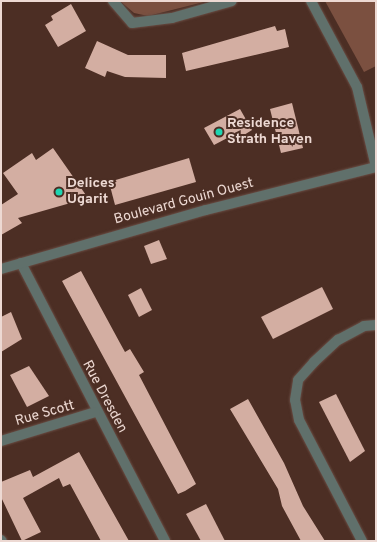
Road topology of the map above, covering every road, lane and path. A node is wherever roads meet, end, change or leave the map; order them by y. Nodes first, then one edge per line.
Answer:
1 (113, 1) edge
2 (232, 1) edge
3 (311, 1) edge
4 (376, 167) edge
5 (21, 263) junction
6 (1, 269) edge
7 (376, 325) edge
8 (96, 412) junction
9 (1, 441) edge
10 (165, 541) edge
11 (362, 541) edge

1 - 2 street
3 - 4 street
4 - 5 street, Boulevard Gouin Ouest
5 - 6 street, Boulevard Gouin Ouest
5 - 8 street, Rue Dresden
7 - 11 street
8 - 9 street, Rue Scott
8 - 10 street, Rue Dresden

